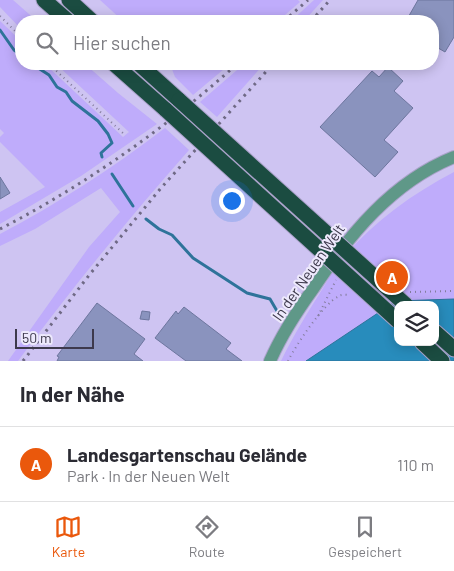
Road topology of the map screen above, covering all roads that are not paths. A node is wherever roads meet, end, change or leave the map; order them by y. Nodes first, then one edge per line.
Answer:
1 (44, 0) edge
2 (69, 0) edge
3 (61, 15) edge
4 (85, 15) edge
5 (121, 70) edge
6 (146, 70) edge
7 (454, 157) edge
8 (405, 298) edge
9 (394, 316) edge
10 (439, 335) edge
11 (426, 346) edge
12 (454, 348) edge
13 (270, 361) edge
14 (442, 361) edge

1 - 3 highway
2 - 4 highway
5 - 9 highway, bridge
6 - 8 highway, bridge
7 - 13 street, In der Neuen Welt
10 - 12 highway
11 - 14 highway

